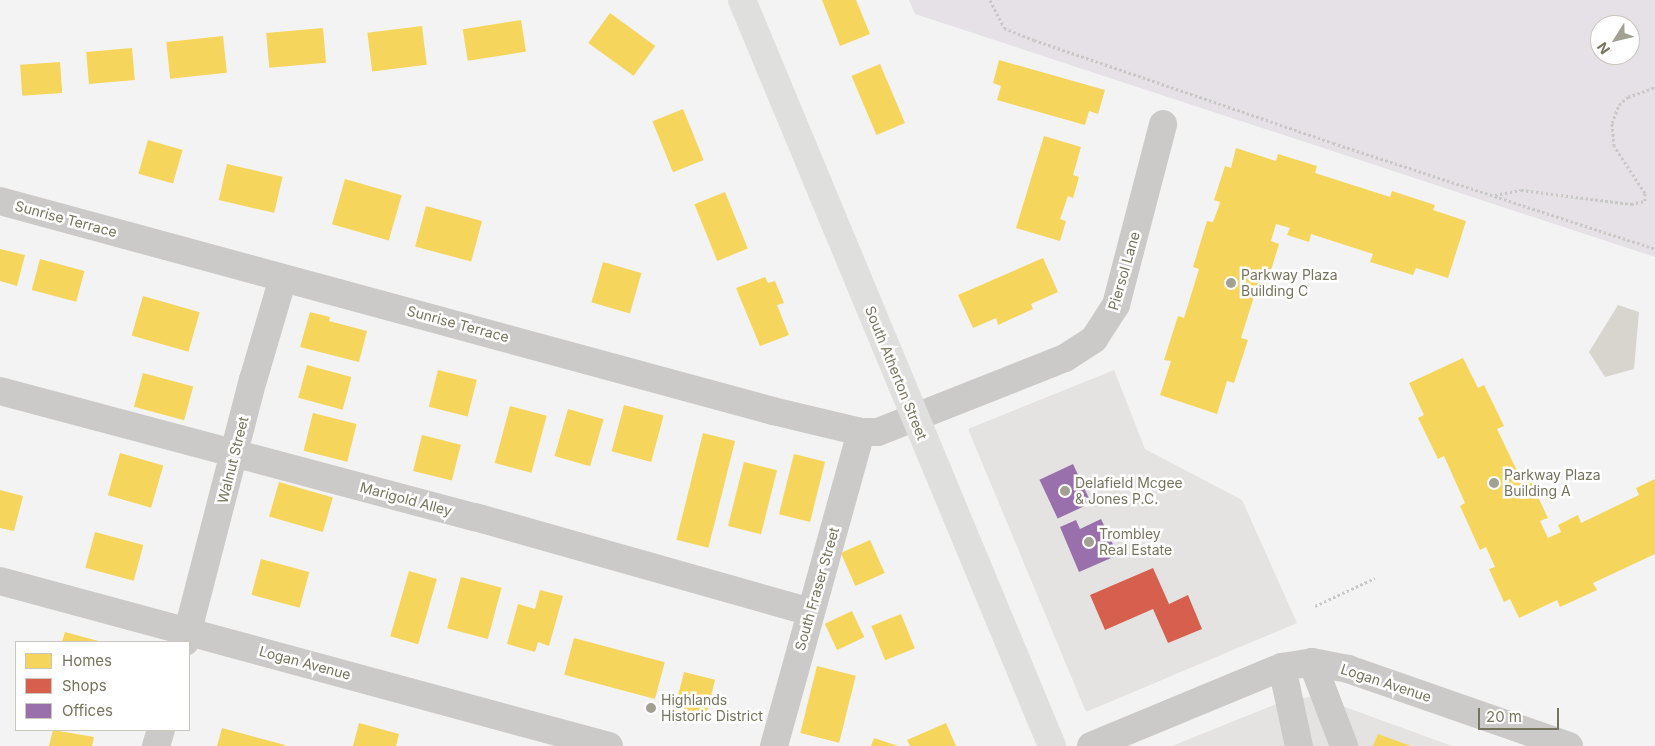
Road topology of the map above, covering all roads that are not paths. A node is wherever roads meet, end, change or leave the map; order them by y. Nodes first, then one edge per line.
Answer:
1 (742, 0) edge
2 (1163, 124) dead end
3 (0, 201) edge
4 (283, 278) junction
5 (0, 391) edge
6 (915, 420) junction
7 (861, 432) junction
8 (235, 454) junction
9 (0, 581) edge
10 (810, 612) junction
11 (186, 637) edge
12 (1312, 662) junction
13 (1282, 667) junction
14 (161, 731) edge
15 (156, 746) edge
16 (609, 746) edge
17 (774, 746) edge
18 (1052, 746) edge
19 (1091, 746) edge
20 (1299, 746) edge
21 (1344, 746) edge
22 (1569, 746) edge

1 - 6 main road, South Atherton Street
2 - 6 street, Piersol Lane
3 - 4 street, Sunrise Terrace
4 - 7 street, Sunrise Terrace
4 - 8 street, Walnut Street
5 - 8 street, Marigold Alley
6 - 7 street, Sunrise Terrace
6 - 18 main road, South Atherton Street
7 - 10 street, South Fraser Street
8 - 10 street, Marigold Alley
8 - 11 street, Walnut Street
9 - 11 street, Logan Avenue
10 - 17 street, South Fraser Street
11 - 16 street, Logan Avenue
12 - 13 street, Logan Avenue
12 - 21 street
12 - 22 street, Logan Avenue
13 - 19 street, Logan Avenue
13 - 20 street
14 - 15 street

